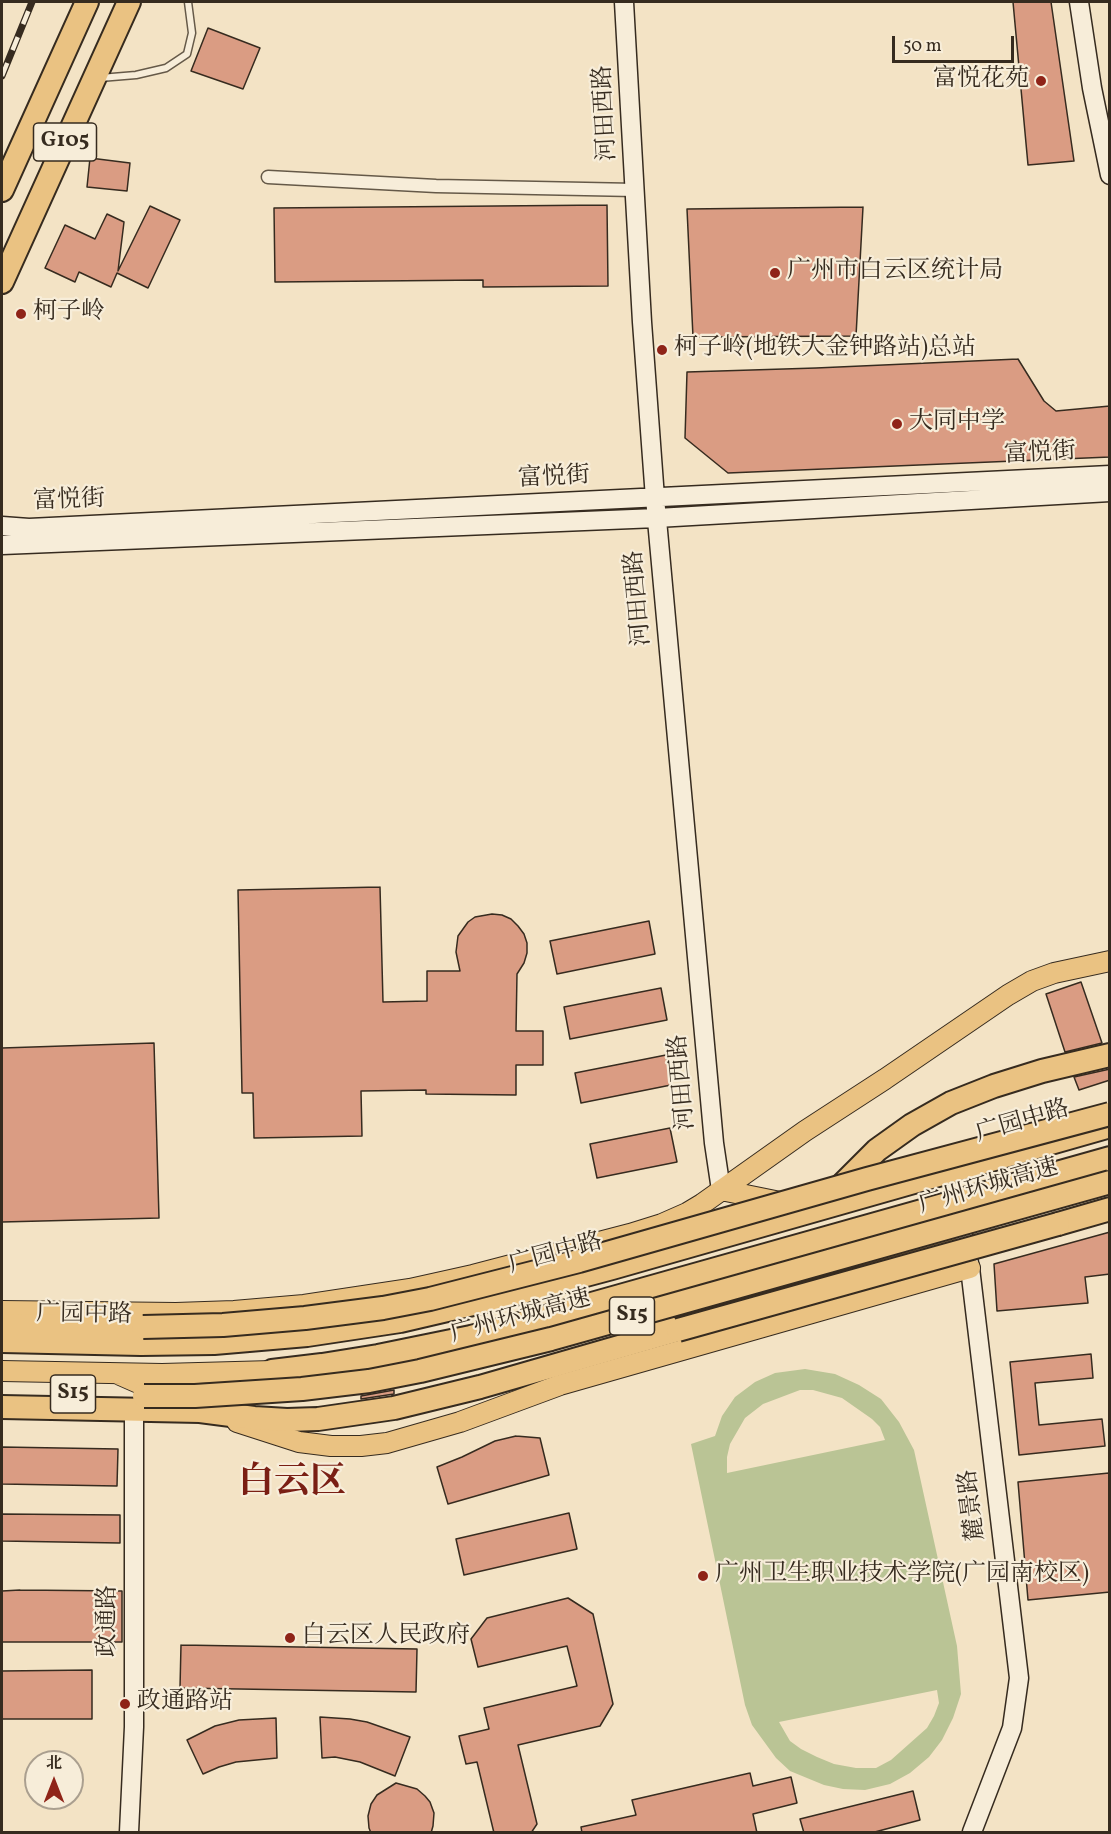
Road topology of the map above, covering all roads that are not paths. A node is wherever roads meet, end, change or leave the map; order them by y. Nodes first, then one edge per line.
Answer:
1 (87, 2) edge
2 (129, 2) edge
3 (188, 2) edge
4 (624, 2) edge
5 (1079, 2) edge
6 (94, 79) junction
7 (1110, 175) edge
8 (268, 177) dead end
9 (2, 190) edge
10 (635, 190) junction
11 (2, 282) edge
12 (1110, 475) edge
13 (1110, 492) edge
14 (655, 498) junction
15 (803, 500) junction
16 (657, 518) junction
17 (2, 526) edge
18 (2, 545) edge
19 (1110, 961) edge
20 (1110, 1055) edge
21 (1110, 1114) edge
22 (1110, 1126) edge
23 (1110, 1158) edge
24 (1110, 1182) edge
25 (721, 1190) junction
26 (1110, 1192) edge
27 (955, 1202) junction
28 (818, 1209) junction
29 (1110, 1209) edge
30 (963, 1234) junction
31 (559, 1253) junction
32 (612, 1268) junction
33 (970, 1268) junction
34 (650, 1288) junction
35 (736, 1300) junction
36 (278, 1308) junction
37 (2, 1311) edge
38 (2, 1325) edge
39 (2, 1341) edge
40 (214, 1343) junction
41 (438, 1344) junction
42 (2, 1371) edge
43 (272, 1371) junction
44 (118, 1374) junction
45 (2, 1393) edge
46 (2, 1407) edge
47 (134, 1410) junction
48 (200, 1411) junction
49 (129, 1833) edge
50 (972, 1833) edge

1 - 9 highway, G105
2 - 6 highway, G105
3 - 6 lane
4 - 10 street, 河田西路
5 - 7 street
6 - 11 highway, G105
8 - 10 street
10 - 14 street, 河田西路
12 - 15 street, 富悦街
13 - 15 street, 富悦街
14 - 15 street, 富悦街
14 - 16 street, 河田西路
14 - 17 street, 富悦街
15 - 16 street, 富悦街
16 - 18 street, 富悦街
16 - 25 street, 河田西路
19 - 25 main road
20 - 28 highway
21 - 38 highway, 广州环城高速, bridge
22 - 28 highway, 广园中路
23 - 27 highway
24 - 45 highway, 广州环城高速 / S15, bridge
25 - 28 main road
25 - 31 main road
26 - 30 main road
27 - 30 street, 麓景路
27 - 34 highway
28 - 32 highway, 广园中路
29 - 48 highway, bridge
30 - 33 street, 麓景路
30 - 35 main road
31 - 32 main road
31 - 36 main road
32 - 40 highway, 广园中路
33 - 48 main road
33 - 50 street, 麓景路
34 - 35 main road
34 - 41 highway
35 - 41 main road
36 - 37 main road
36 - 40 main road
39 - 40 highway, 广园中路
41 - 43 highway
42 - 44 main road
43 - 44 main road
43 - 48 highway
44 - 48 main road
46 - 47 highway
47 - 48 highway
47 - 49 street, 政通路

